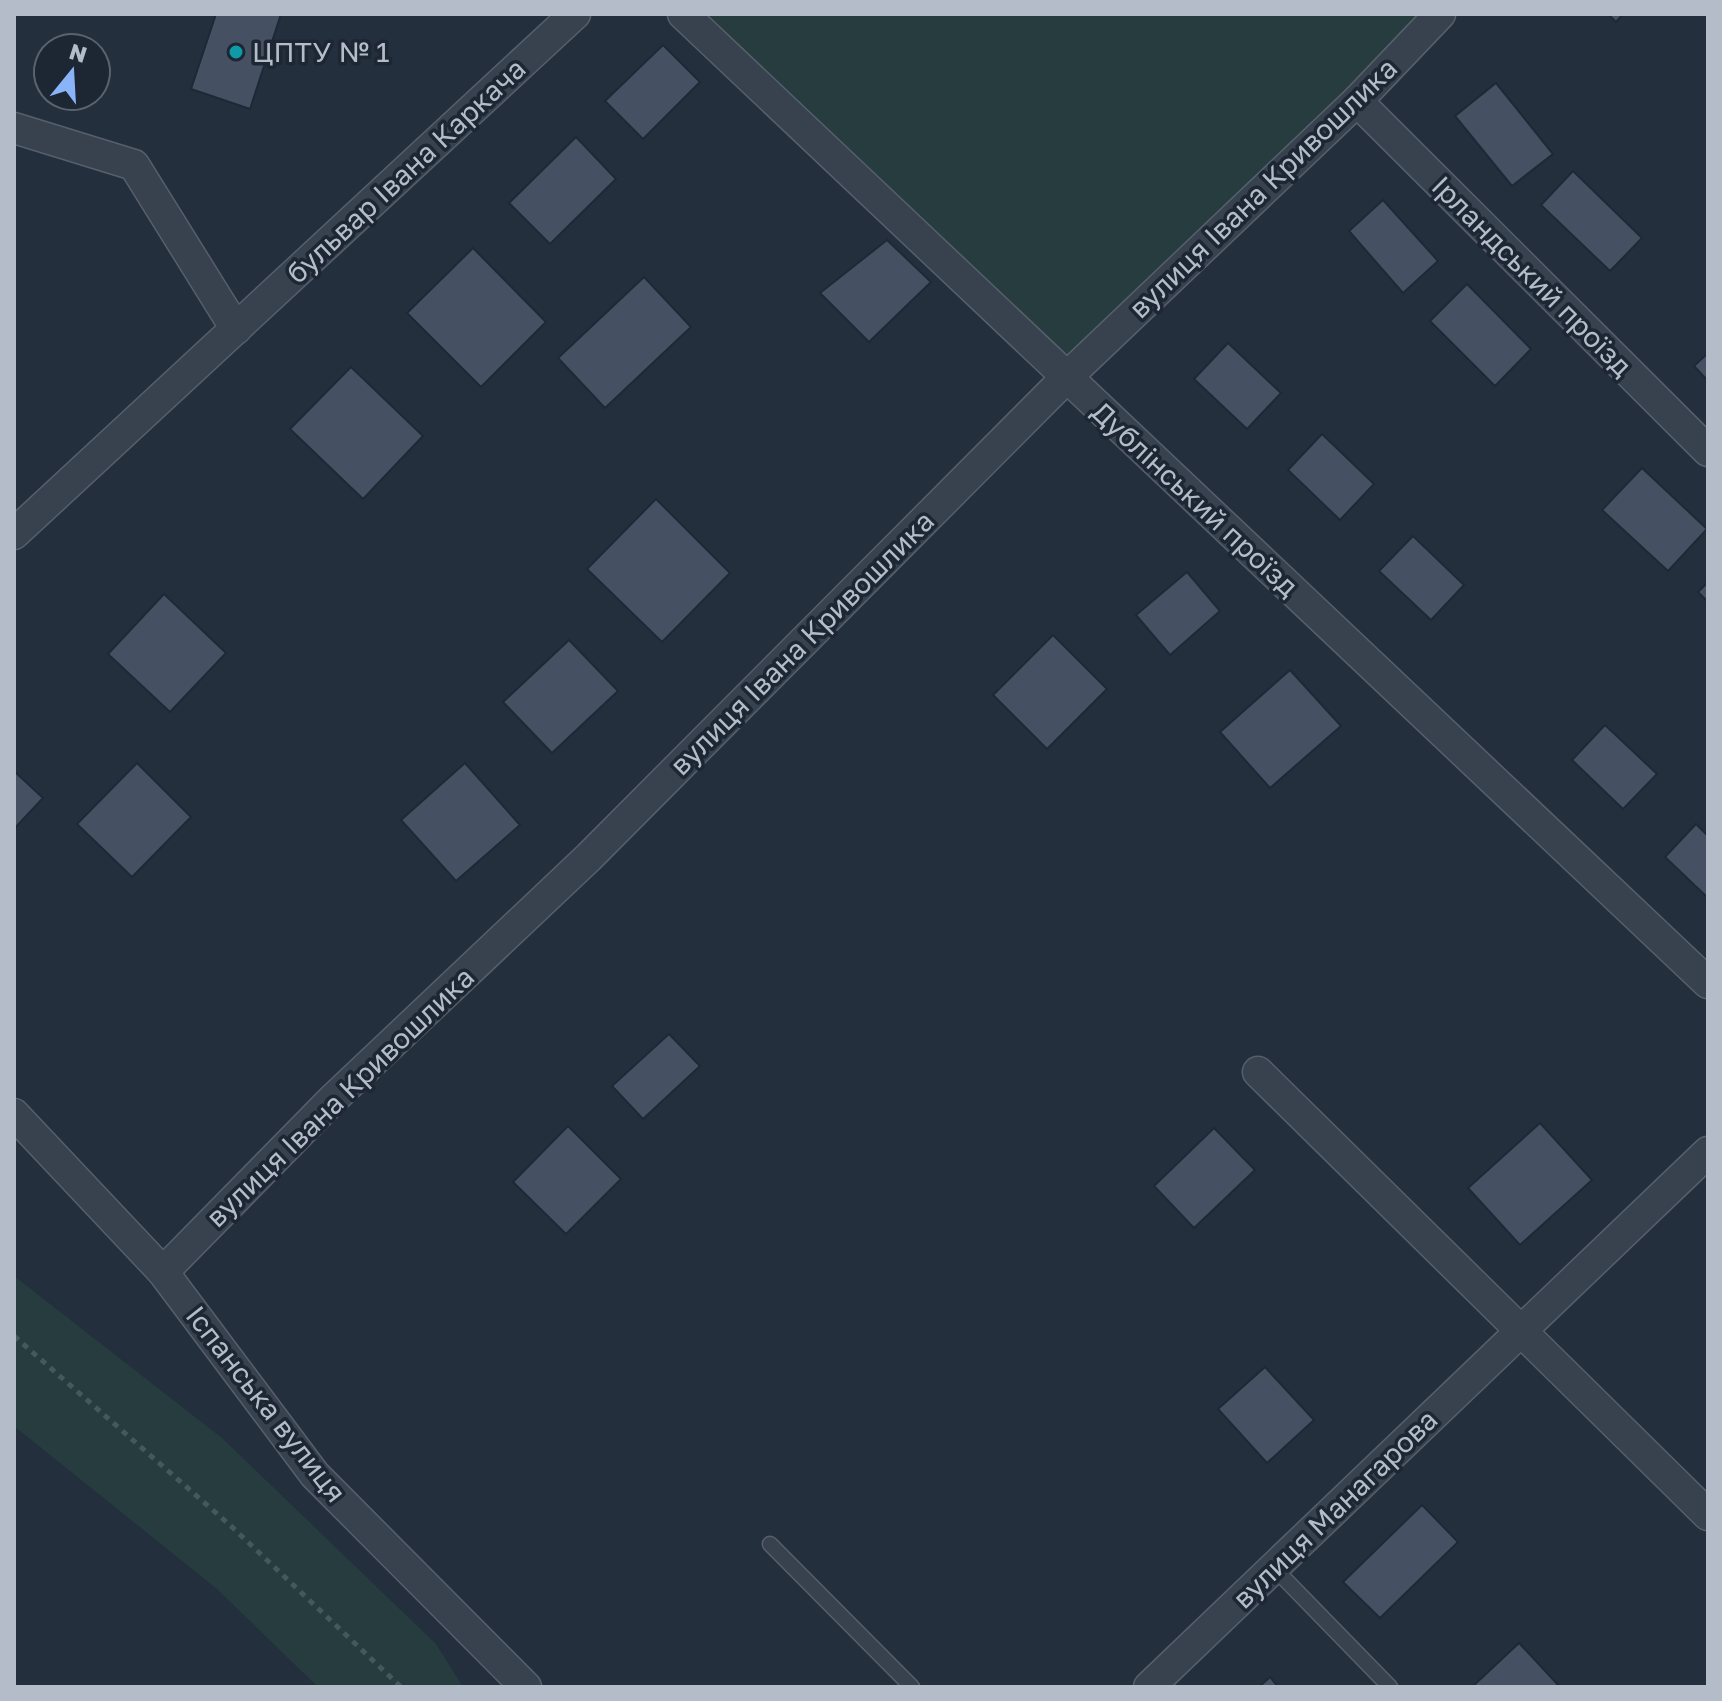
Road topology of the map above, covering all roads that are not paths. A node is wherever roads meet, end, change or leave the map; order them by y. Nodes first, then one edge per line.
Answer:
1 (575, 14) edge
2 (683, 14) edge
3 (1440, 14) edge
4 (1357, 101) junction
5 (14, 128) edge
6 (236, 329) junction
7 (1067, 377) junction
8 (1708, 451) edge
9 (14, 534) edge
10 (1708, 983) edge
11 (1258, 1072) dead end
12 (14, 1114) edge
13 (1708, 1152) edge
14 (163, 1272) junction
15 (1520, 1332) junction
16 (1708, 1515) edge
17 (770, 1544) dead end
18 (1274, 1568) junction
19 (526, 1687) edge
20 (912, 1687) edge
21 (1149, 1687) edge
22 (1390, 1687) edge

1 - 6 street, бульвар Івана Каркача
2 - 7 street, Дублінський проїзд
3 - 4 street, вулиця Івана Кривошлика
4 - 7 street, вулиця Івана Кривошлика
4 - 8 street, Ірландський проїзд
5 - 6 street
6 - 9 street, бульвар Івана Каркача
7 - 10 street, Дублінський проїзд
7 - 14 street, вулиця Івана Кривошлика
11 - 15 street
12 - 14 street, Іспанська вулиця
13 - 15 street, вулиця Манагарова
14 - 19 street, Іспанська вулиця
15 - 16 street
15 - 18 street, вулиця Манагарова
17 - 20 lane
18 - 21 street, вулиця Манагарова
18 - 22 lane

